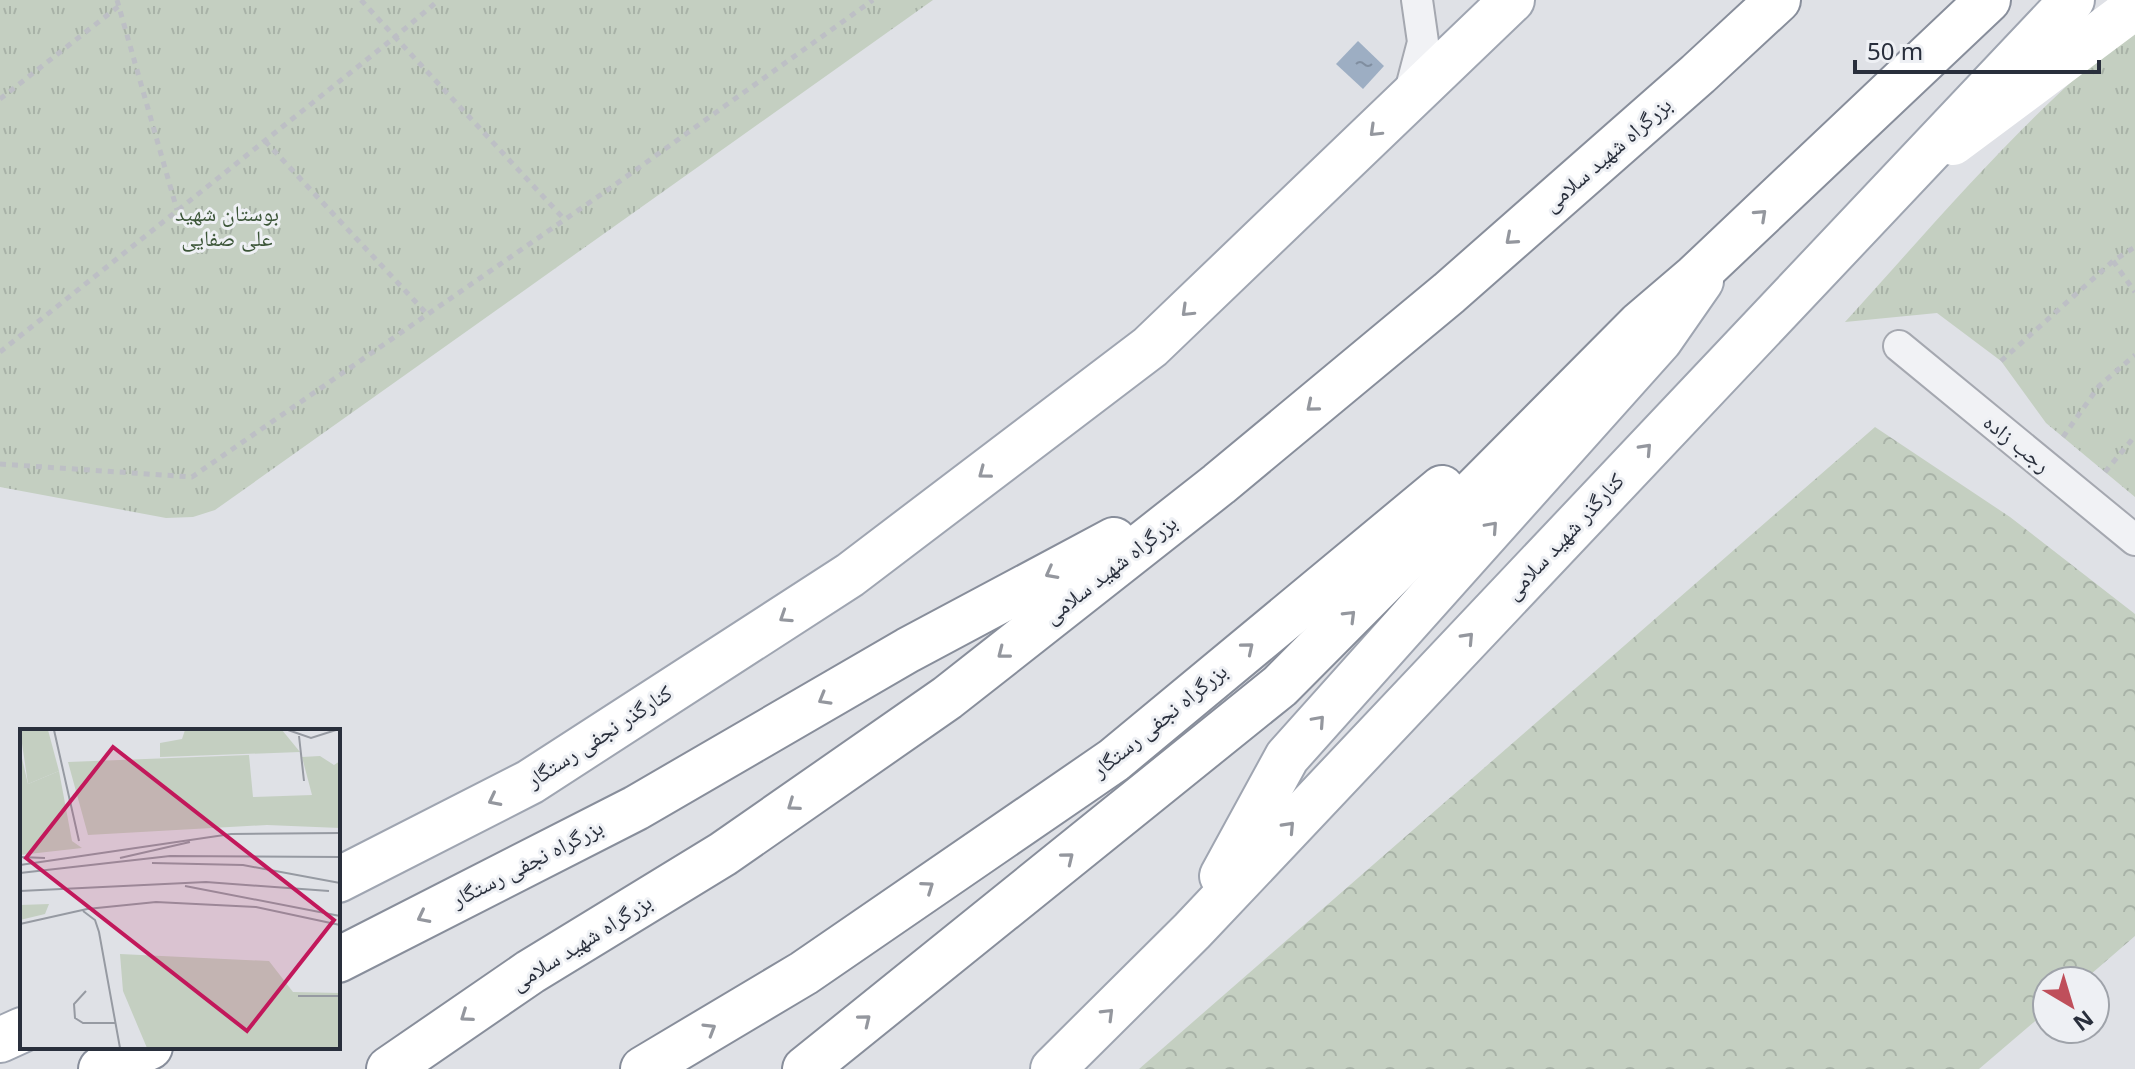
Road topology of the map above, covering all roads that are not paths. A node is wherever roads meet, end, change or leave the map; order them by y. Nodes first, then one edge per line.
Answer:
1 (1417, 0) edge
2 (1512, 0) edge
3 (1764, 0) edge
4 (1778, 0) edge
5 (1988, 0) edge
6 (2072, 0) edge
7 (2135, 7) edge
8 (1698, 74) junction
9 (1408, 99) junction
10 (1890, 190) junction
11 (1721, 252) junction
12 (1640, 324) junction
13 (1899, 346) dead end
14 (1219, 484) junction
15 (2135, 540) edge
16 (340, 879) edge
17 (1192, 931) junction
18 (340, 959) edge
19 (20, 1031) edge
20 (0, 1040) edge
21 (146, 1049) edge
22 (101, 1069) edge
23 (389, 1069) edge
24 (643, 1069) edge
25 (805, 1069) edge
26 (1053, 1069) edge

1 - 9 street
2 - 9 main road, کنارگذر نجفی رستگار
3 - 8 main road
4 - 8 main road, بزرگراه شهید سلامی
11 -> 5 main road
6 - 10 main road, کنارگذر شهید سلامی
7 - 10 main road
8 -> 14 main road, بزرگراه شهید سلامی
9 -> 16 main road, کنارگذر نجفی رستگار
17 -> 10 main road, کنارگذر شهید سلامی
11 - 12 main road
17 -> 11 main road
24 -> 12 main road, بزرگراه نجفی رستگار
25 -> 12 main road
13 - 15 street, رجب زاده
14 -> 18 main road, بزرگراه نجفی رستگار
14 -> 23 main road, بزرگراه شهید سلامی
26 -> 17 main road, کنارگذر شهید سلامی
19 - 20 main road
21 - 22 main road

